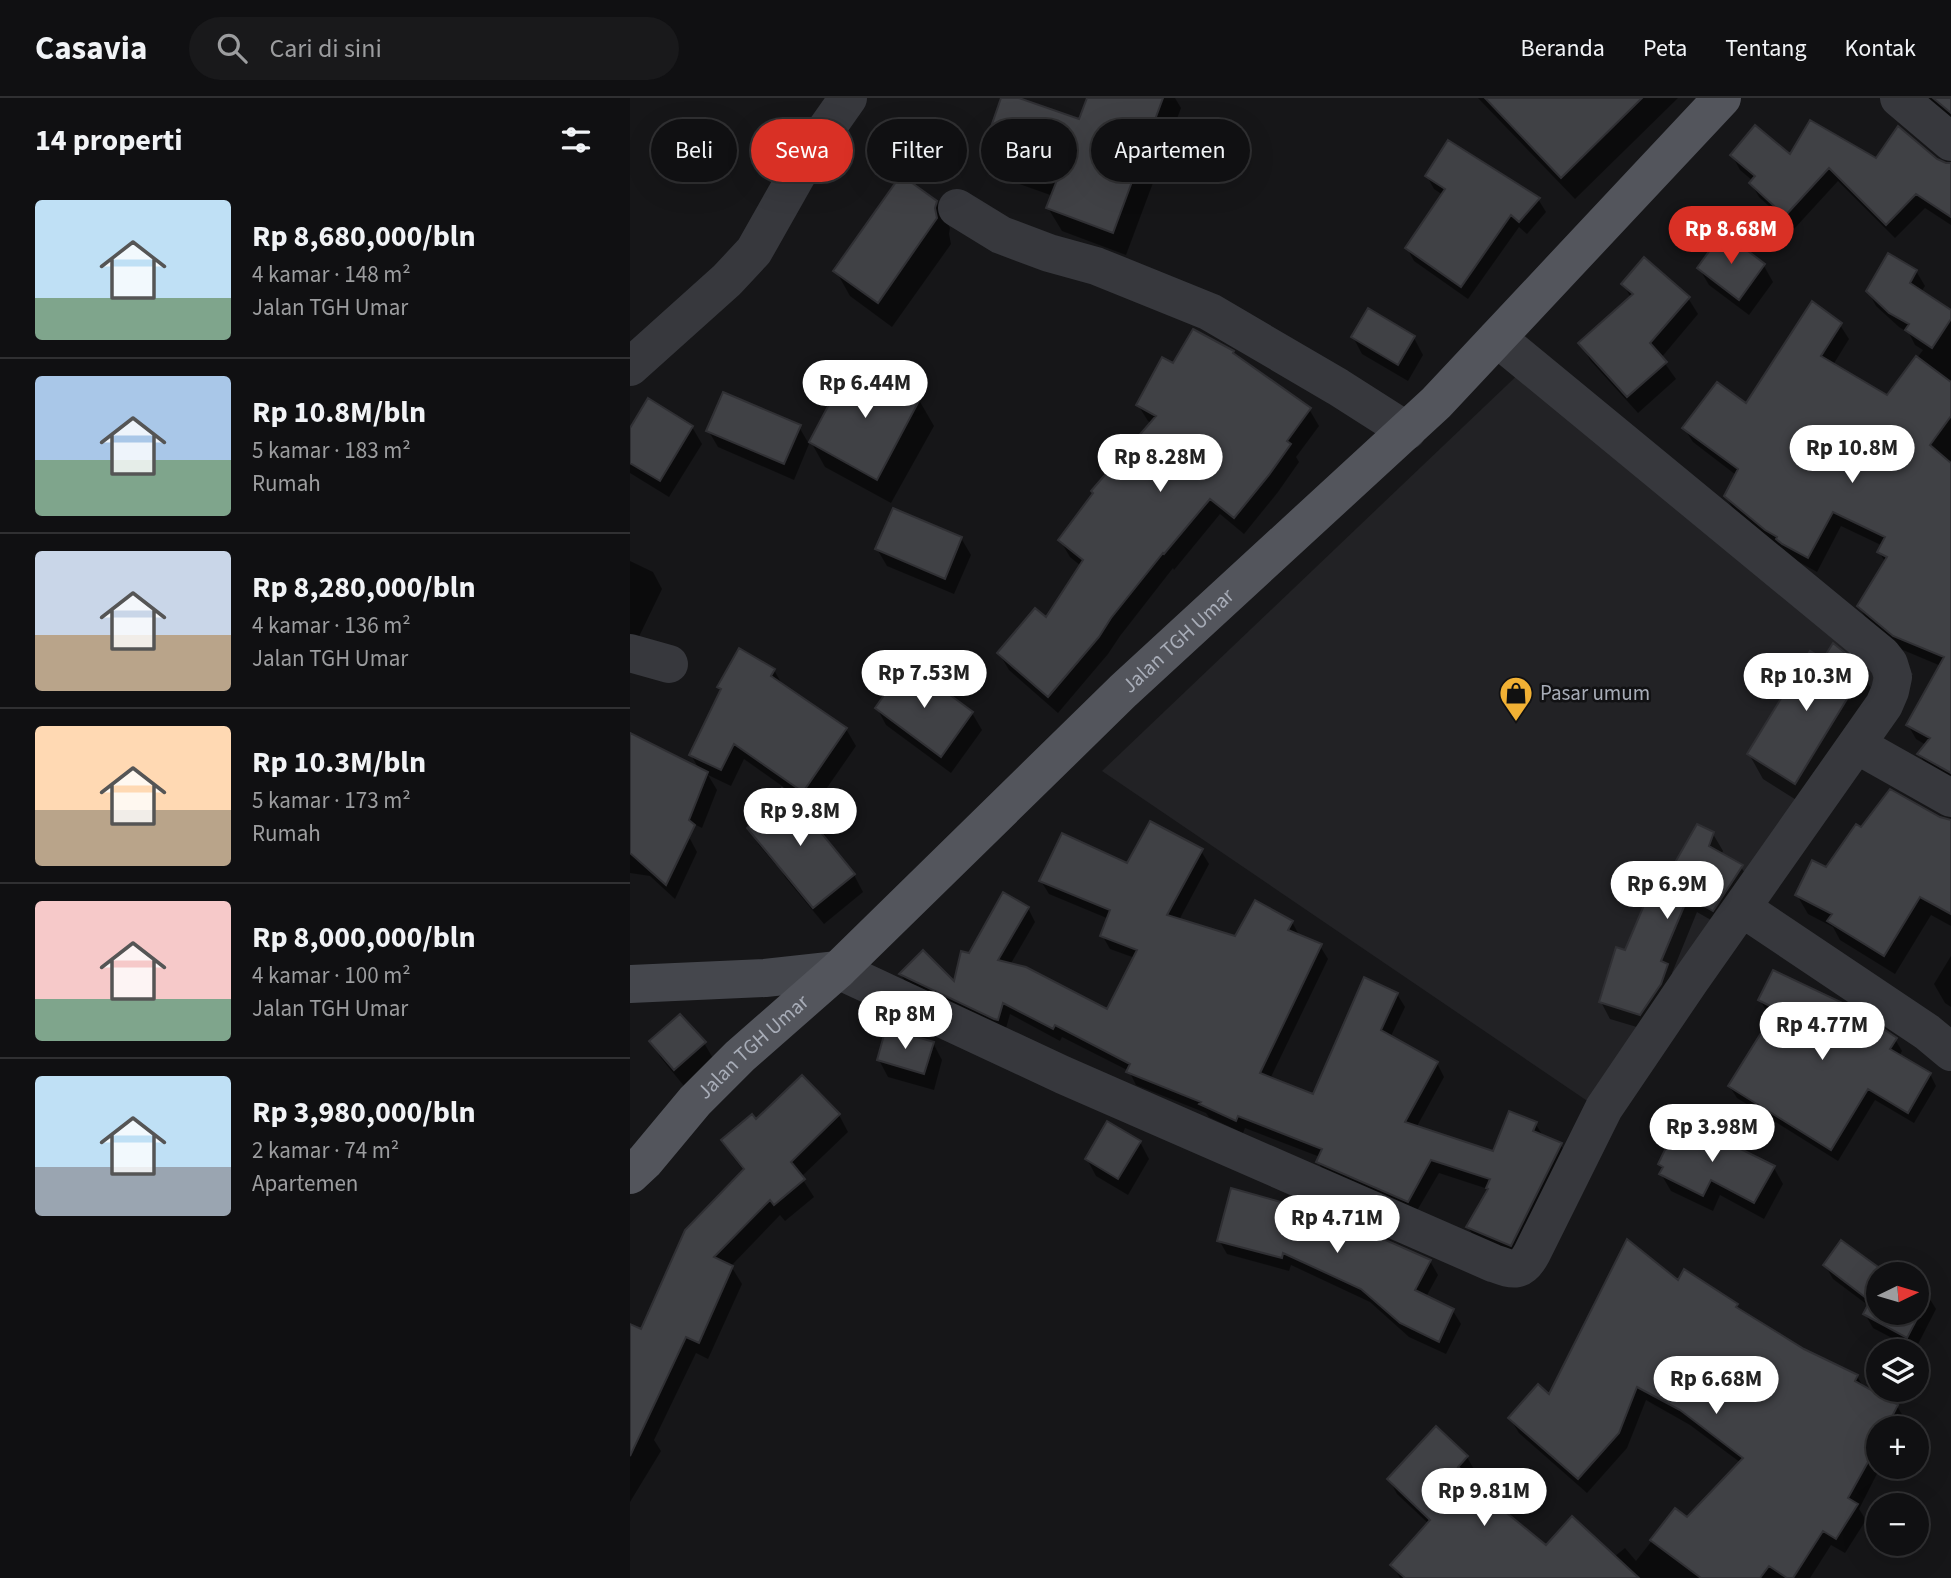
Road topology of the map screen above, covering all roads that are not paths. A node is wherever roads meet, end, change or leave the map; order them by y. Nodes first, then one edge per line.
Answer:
1 (848, 98) edge
2 (1722, 98) edge
3 (1899, 98) edge
4 (1951, 142) edge
5 (957, 208) dead end
6 (1497, 338) junction
7 (630, 367) edge
8 (1407, 431) junction
9 (630, 653) edge
10 (669, 664) dead end
11 (1857, 746) junction
12 (1951, 798) edge
13 (1742, 908) junction
14 (838, 970) junction
15 (630, 984) edge
16 (1951, 1052) edge
17 (630, 1175) edge

1 - 7 street
2 - 6 main road, Jalan TGH Umar
3 - 4 street
5 - 8 street
6 - 8 main road, Jalan TGH Umar
6 - 11 street
8 - 14 main road, Jalan TGH Umar
9 - 10 street
11 - 12 street
11 - 13 street
13 - 14 street
13 - 16 street
14 - 15 street
14 - 17 main road, Jalan TGH Umar

